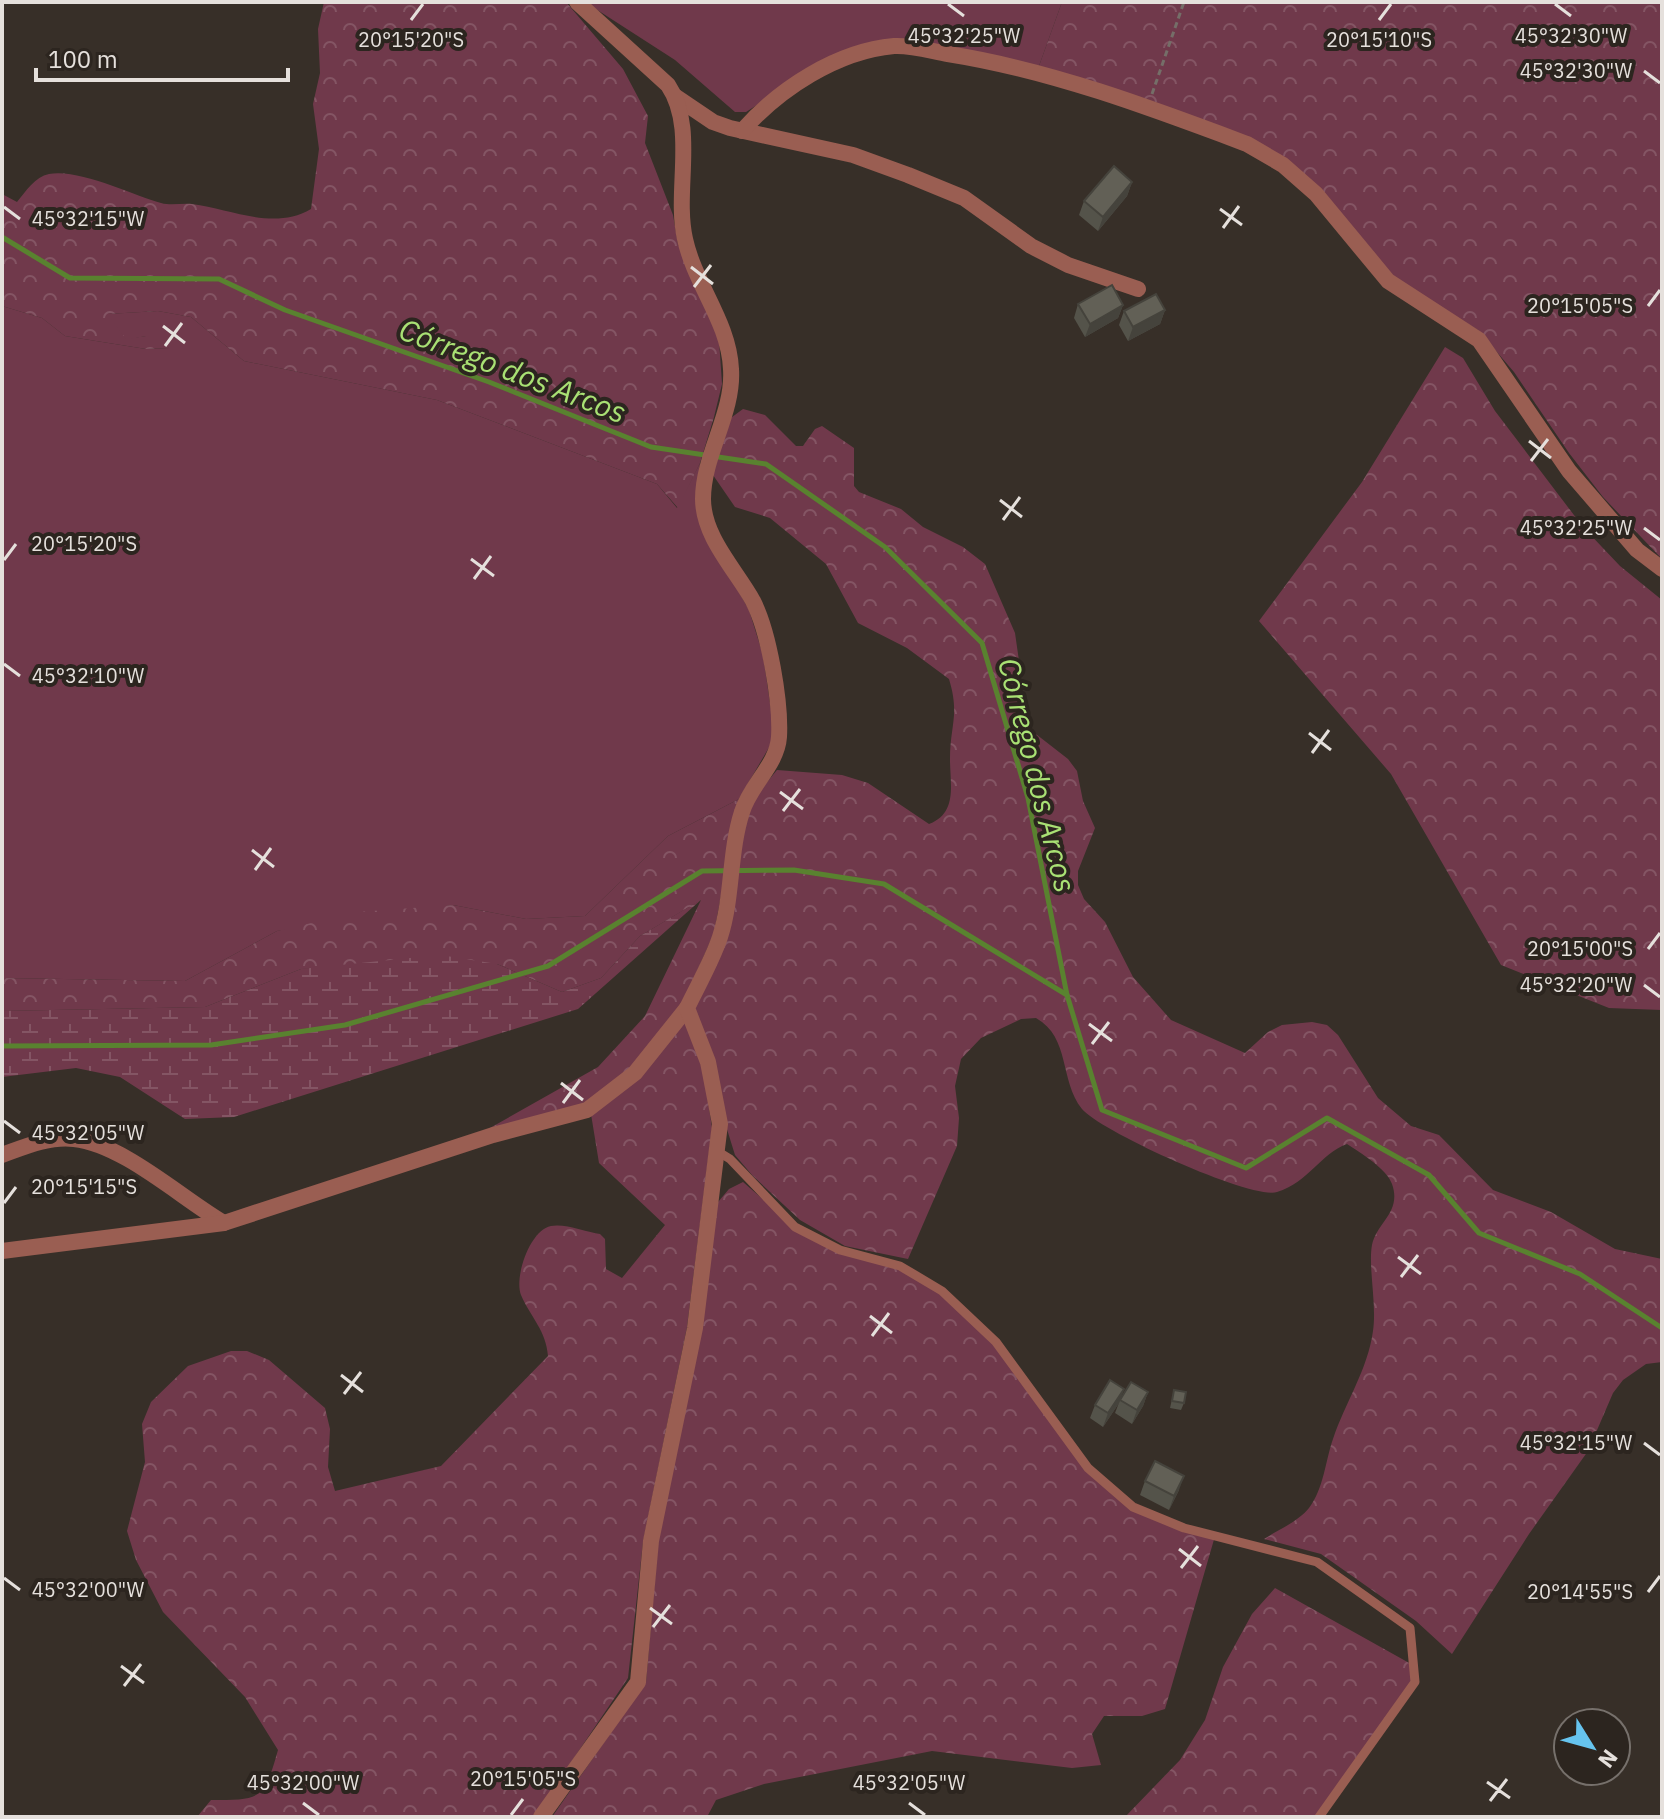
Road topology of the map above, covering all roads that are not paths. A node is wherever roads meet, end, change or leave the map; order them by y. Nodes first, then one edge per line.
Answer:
1 (577, 2) edge
2 (676, 97) junction
3 (742, 131) junction
4 (1138, 289) dead end
5 (1662, 569) edge
6 (687, 1008) junction
7 (717, 1151) junction
8 (2, 1155) edge
9 (224, 1223) junction
10 (2, 1251) edge
11 (541, 1817) edge
12 (1319, 1817) edge

1 - 2 street
2 - 3 street
2 - 6 street
3 - 4 street
3 - 5 street
6 - 7 street
6 - 9 street
7 - 11 street
7 - 12 lane
8 - 9 street
9 - 10 street

